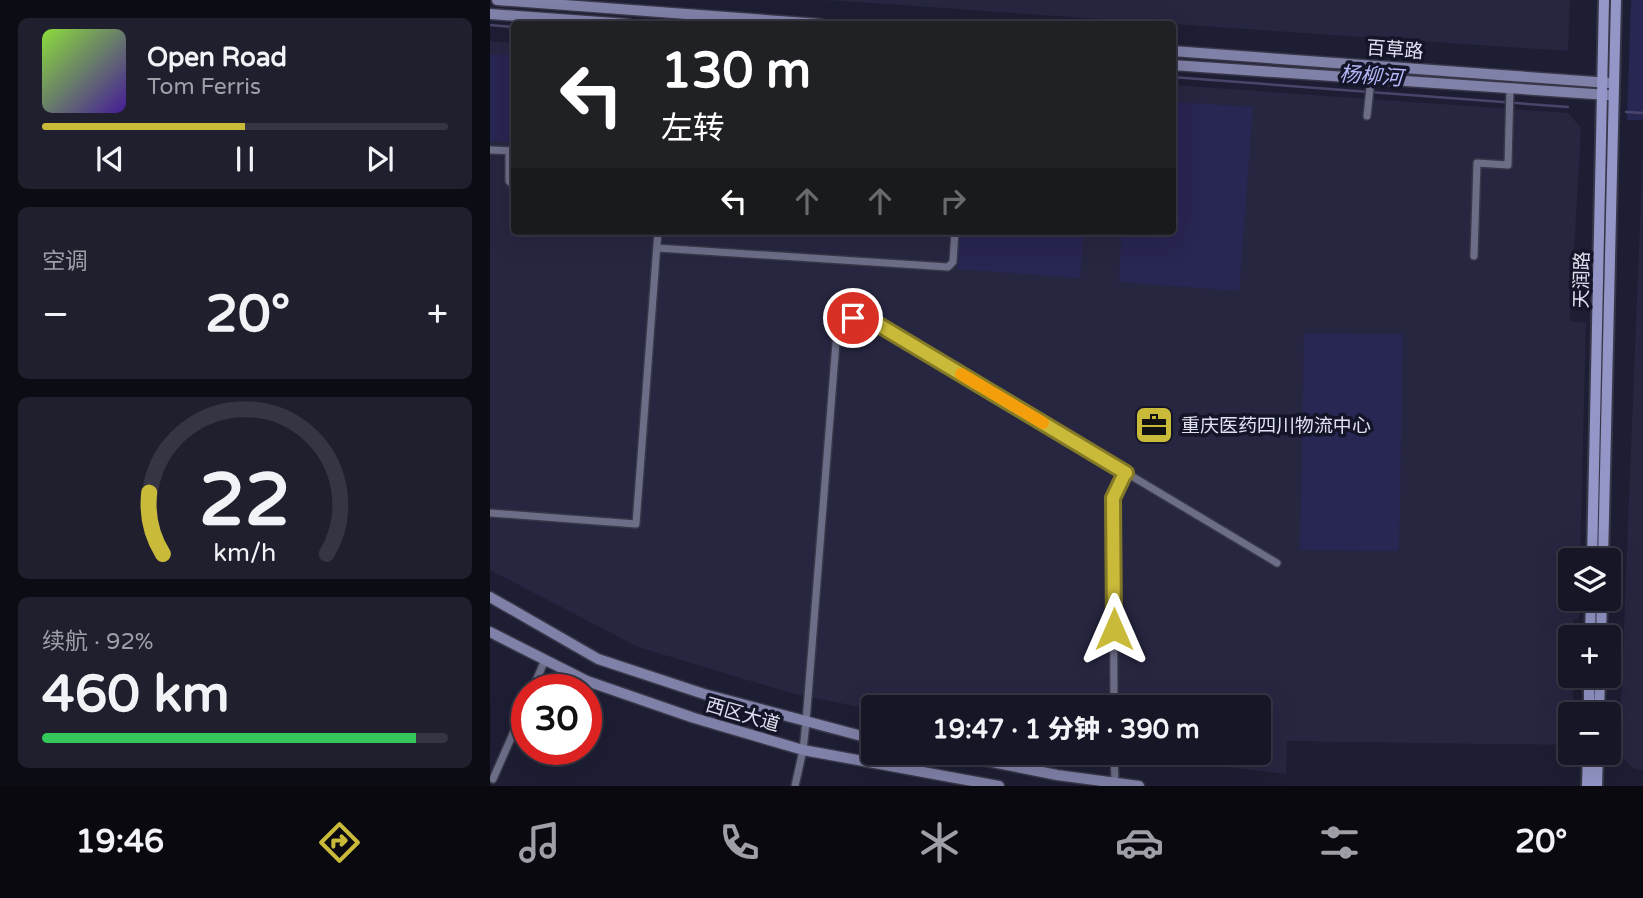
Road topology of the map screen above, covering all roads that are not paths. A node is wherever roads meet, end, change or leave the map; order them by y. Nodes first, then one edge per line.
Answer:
1 (497, 0) edge
2 (1604, 0) edge
3 (1616, 0) edge
4 (490, 14) edge
5 (587, 21) edge
6 (780, 21) edge
7 (1176, 51) edge
8 (1176, 65) edge
9 (1602, 82) junction
10 (1370, 88) junction
11 (1610, 91) junction
12 (1510, 97) junction
13 (1367, 116) dead end
14 (490, 150) edge
15 (511, 151) edge
16 (511, 161) edge
17 (511, 183) edge
18 (658, 235) edge
19 (955, 235) edge
20 (657, 248) junction
21 (1474, 256) dead end
22 (1126, 473) junction
23 (490, 513) edge
24 (1592, 548) edge
25 (1603, 548) edge
26 (1277, 563) dead end
27 (490, 597) edge
28 (490, 632) edge
29 (545, 660) junction
30 (539, 674) edge
31 (1114, 695) edge
32 (806, 722) junction
33 (861, 736) edge
34 (511, 738) edge
35 (803, 750) junction
36 (1007, 765) edge
37 (1115, 765) edge
38 (1588, 765) edge
39 (1598, 765) edge
40 (493, 779) dead end
41 (1116, 784) edge
42 (795, 786) edge
43 (999, 786) edge
44 (1139, 786) edge
45 (1587, 786) edge
46 (1597, 786) edge

1 - 6 street
2 - 9 main road, 天润路
3 - 11 main road, 天润路
4 - 5 street
7 - 9 street, 百草路
8 - 10 street, 百草路
9 - 11 main road, 天润路
10 - 12 street, 百草路
10 - 13 street
11 - 12 street, 百草路
11 - 24 main road, 天润路
11 - 25 main road, 天润路
12 - 21 street
14 - 15 street
16 - 17 street
18 - 20 street
19 - 20 street
20 - 23 street
22 - 26 street
22 - 31 street
22 - 32 street
27 - 32 street, 西区大道
28 - 29 street, 西区大道
29 - 30 street
29 - 35 street, 西区大道
32 - 33 street, 西区大道
32 - 35 street
34 - 40 street
35 - 42 street
35 - 43 street, 西区大道
36 - 41 street
37 - 41 street
38 - 45 main road
39 - 46 main road
41 - 44 street

